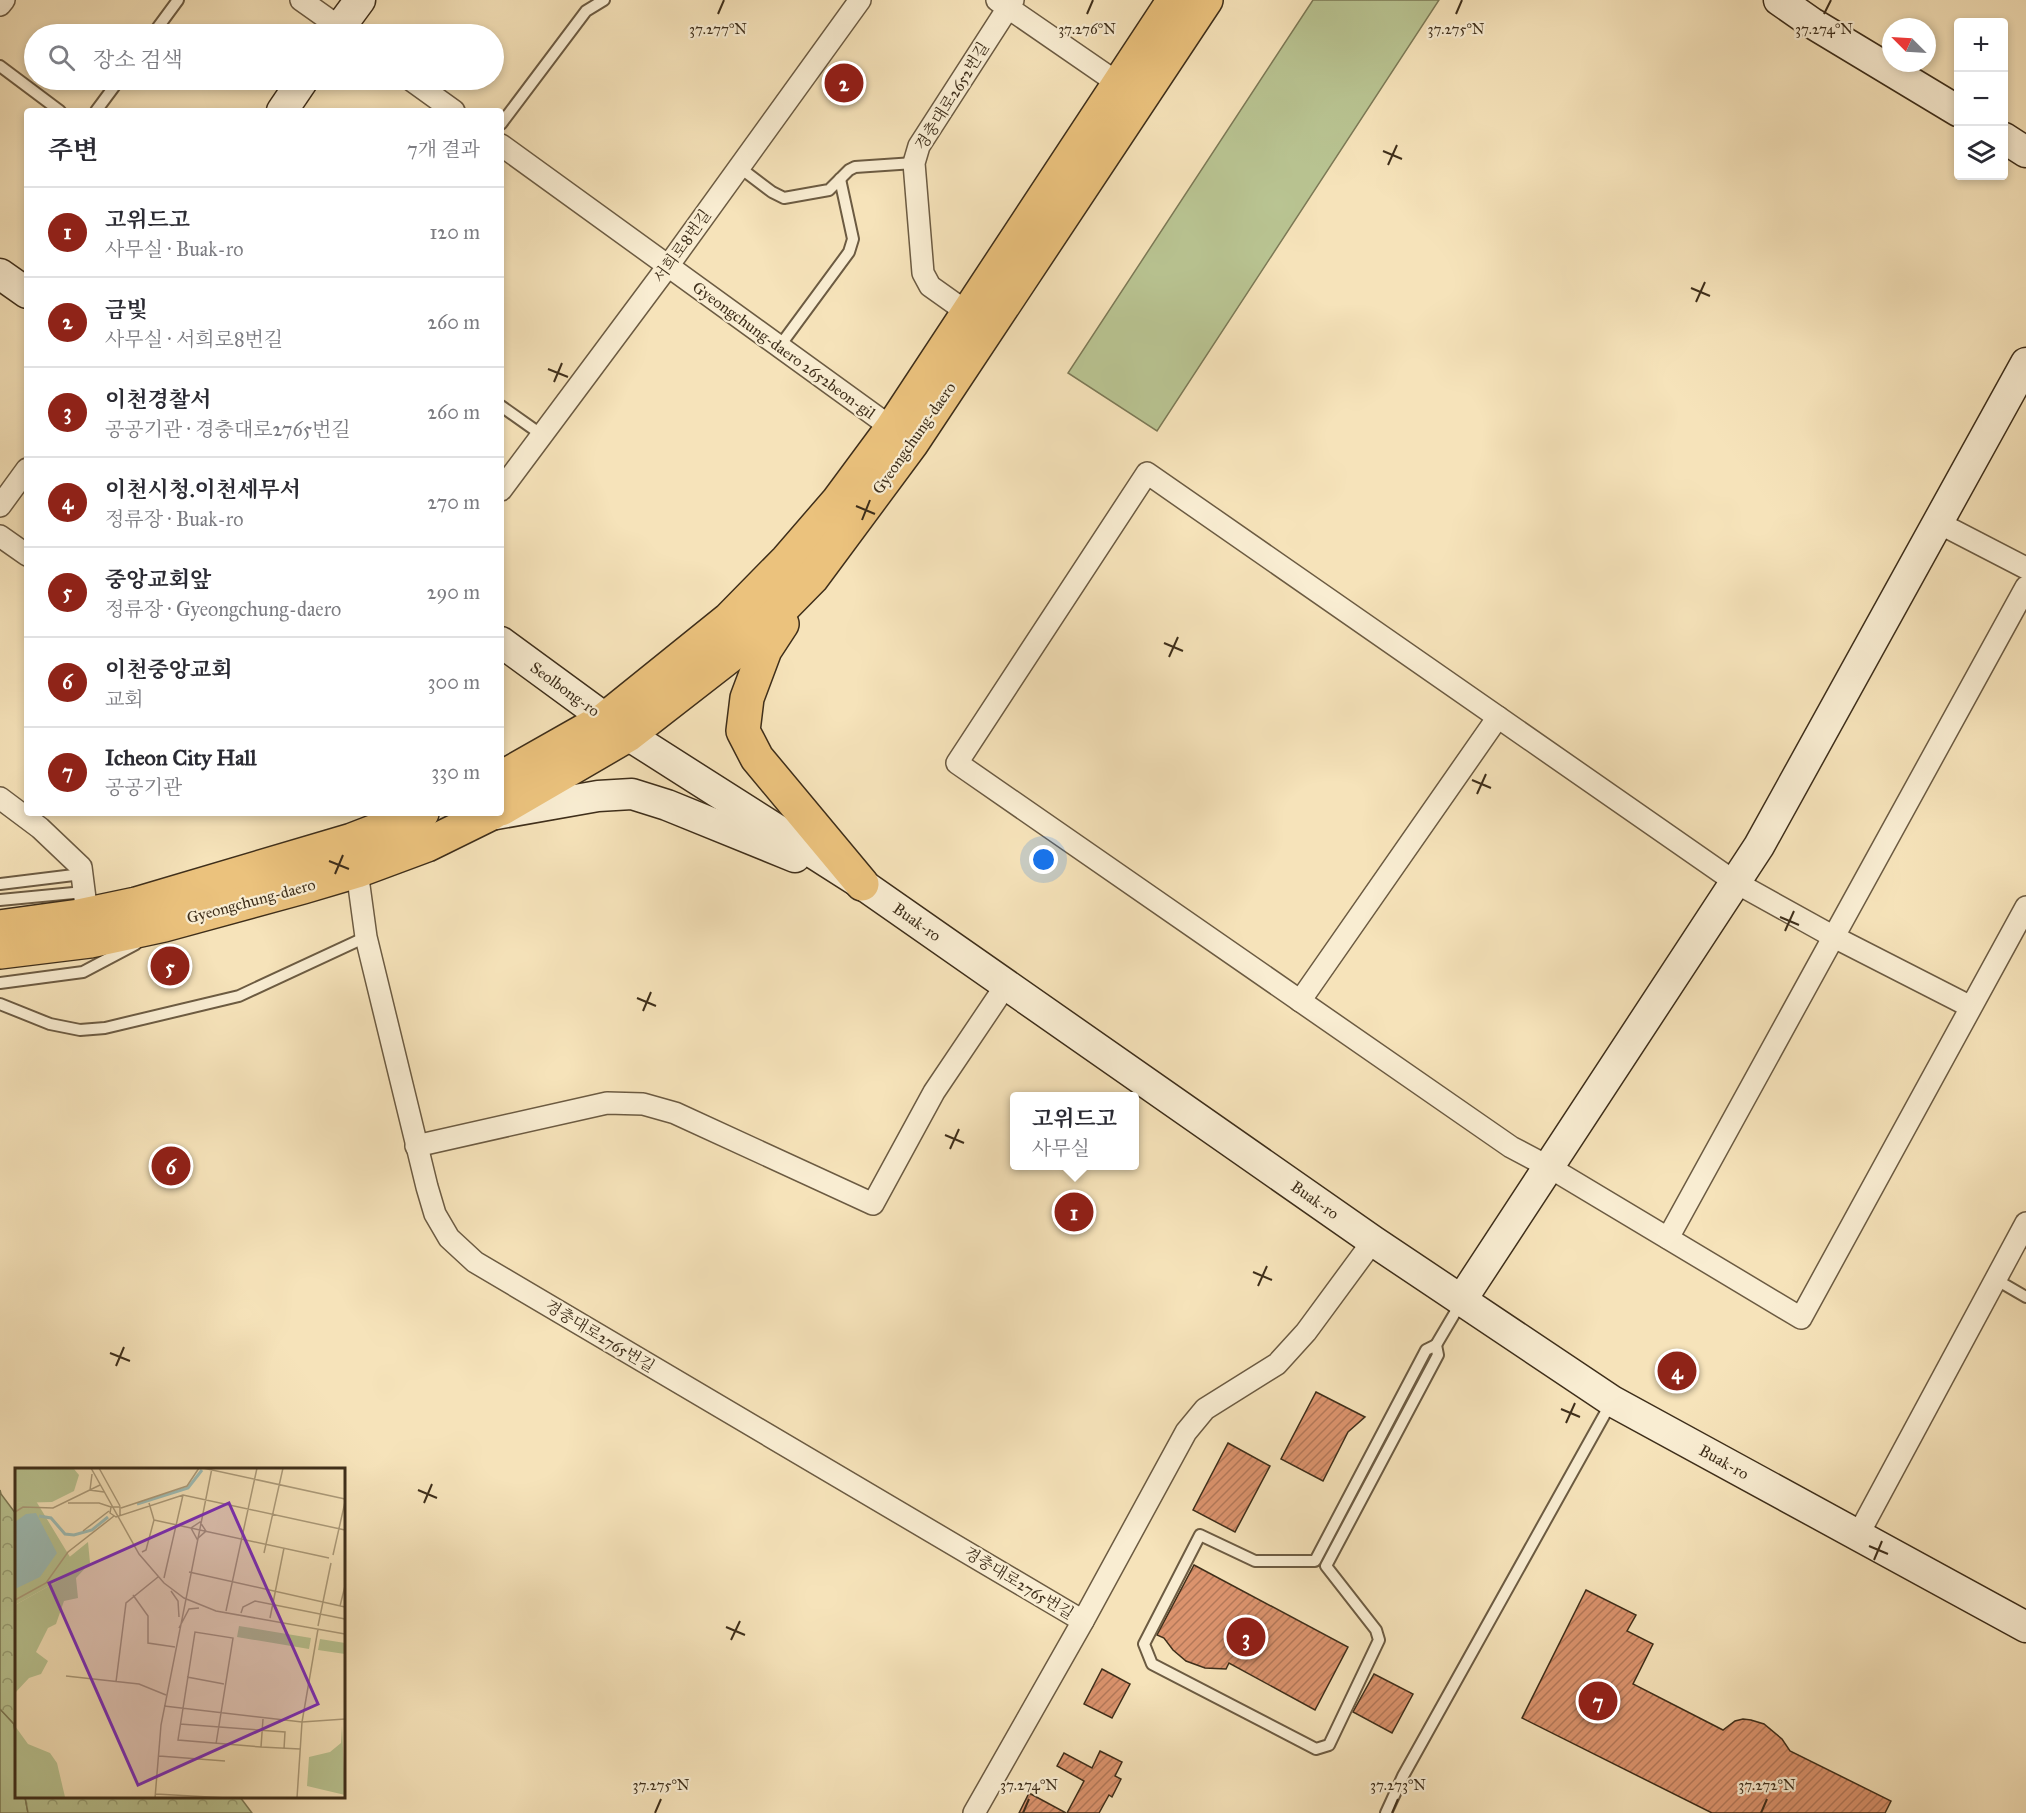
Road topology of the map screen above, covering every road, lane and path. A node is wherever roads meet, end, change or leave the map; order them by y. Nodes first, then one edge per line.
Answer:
1 (4, 0) edge
2 (178, 0) edge
3 (302, 0) edge
4 (360, 0) edge
5 (604, 0) edge
6 (860, 0) edge
7 (1174, 0) edge
8 (1206, 0) edge
9 (1779, 0) edge
10 (1006, 2) edge
11 (0, 5) edge
12 (160, 24) edge
13 (331, 24) edge
14 (346, 24) edge
15 (0, 66) edge
16 (24, 84) edge
17 (1119, 84) junction
18 (32, 90) edge
19 (112, 90) edge
20 (296, 90) edge
21 (425, 90) edge
22 (56, 108) edge
23 (98, 108) edge
24 (284, 108) edge
25 (450, 108) edge
26 (1954, 108) edge
27 (504, 120) edge
28 (2008, 141) edge
29 (504, 147) edge
30 (2026, 152) edge
31 (914, 163) junction
32 (739, 167) junction
33 (840, 179) junction
34 (668, 266) junction
35 (0, 274) edge
36 (24, 291) edge
37 (968, 313) junction
38 (779, 347) junction
39 (2026, 363) edge
40 (504, 408) edge
41 (892, 428) junction
42 (543, 435) junction
43 (24, 473) edge
44 (504, 486) edge
45 (0, 506) edge
46 (1937, 522) junction
47 (0, 536) edge
48 (24, 553) edge
49 (2026, 568) edge
50 (812, 578) junction
51 (2026, 587) edge
52 (504, 644) edge
53 (1498, 717) junction
54 (617, 727) junction
55 (504, 777) edge
56 (0, 798) edge
57 (504, 805) edge
58 (504, 810) edge
59 (404, 816) edge
60 (486, 816) edge
61 (381, 820) edge
62 (357, 871) junction
63 (1735, 882) junction
64 (0, 884) edge
65 (862, 884) junction
66 (84, 893) junction
67 (0, 900) edge
68 (2026, 907) edge
69 (181, 921) junction
70 (0, 927) edge
71 (366, 937) junction
72 (1834, 937) junction
73 (0, 952) edge
74 (0, 983) edge
75 (1006, 985) junction
76 (1300, 1000) junction
77 (0, 1004) edge
78 (1971, 1007) junction
79 (416, 1146) junction
80 (1549, 1167) junction
81 (2026, 1223) edge
82 (1668, 1238) junction
83 (1373, 1241) junction
84 (1995, 1279) junction
85 (2026, 1297) edge
86 (1462, 1299) junction
87 (1437, 1345) junction
88 (1612, 1401) junction
89 (1858, 1535) junction
90 (1083, 1621) junction
91 (2026, 1627) edge
92 (974, 1813) edge
93 (1386, 1813) edge

1 - 11 street
2 - 12 lane
3 - 13 street
4 - 14 street
5 - 27 lane
6 - 32 street, 서희로8번길
7 - 17 main road, Gyeongchung-daero
8 - 50 main road, Gyeongchung-daero
9 - 26 street
10 - 17 street
10 - 31 street, 경충대로2652번길
15 - 16 lane
17 - 37 main road, Gyeongchung-daero
18 - 22 lane
19 - 23 lane
20 - 24 street
21 - 25 street
28 - 30 street
29 - 34 street, Gyeongchung-daero 2652beon-gil
31 - 33 lane
31 - 37 street, 경충대로2652번길
32 - 33 lane
32 - 34 street, 서희로8번길
33 - 38 lane
34 - 38 street, Gyeongchung-daero 2652beon-gil
34 - 42 street, 서희로8번길
35 - 36 street
37 - 41 main road, Gyeongchung-daero
38 - 41 street, Gyeongchung-daero 2652beon-gil
39 - 46 street
40 - 42 lane
41 - 54 main road, Gyeongchung-daero
42 - 44 street, 서희로8번길
43 - 45 street
46 - 49 street
46 - 63 street
47 - 48 street
50 - 54 main road, Gyeongchung-daero
50 - 65 main road
51 - 72 street
52 - 54 street, Seolbong-ro
53 - 63 street
53 - 76 street
53 - 76 street
54 - 55 main road, Gyeongchung-daero
54 - 57 main road, Gyeongchung-daero
54 - 65 street, Buak-ro
56 - 66 street
58 - 65 street
59 - 61 main road, Gyeongchung-daero
60 - 62 main road, Gyeongchung-daero
61 - 66 main road, Gyeongchung-daero
62 - 69 main road, Gyeongchung-daero
62 - 71 street, 경충대로2765번길
63 - 72 street
63 - 80 street
64 - 66 lane
65 - 75 street, Buak-ro
66 - 67 lane
66 - 70 main road, Gyeongchung-daero
68 - 78 street
69 - 73 main road, Gyeongchung-daero
69 - 74 lane
71 - 77 lane
71 - 79 street, 경충대로2765번길
72 - 78 street
72 - 82 street
75 - 79 street
75 - 83 street, Buak-ro
76 - 80 street
78 - 82 street
79 - 90 street, 경충대로2765번길
80 - 82 street
80 - 86 street
81 - 84 street
83 - 86 street, Buak-ro
83 - 90 street
84 - 85 lane
84 - 89 street
86 - 87 lane
86 - 88 street, Buak-ro
87 - 87 lane
88 - 89 street, Buak-ro
88 - 93 lane
89 - 91 street, Buak-ro
90 - 92 street

